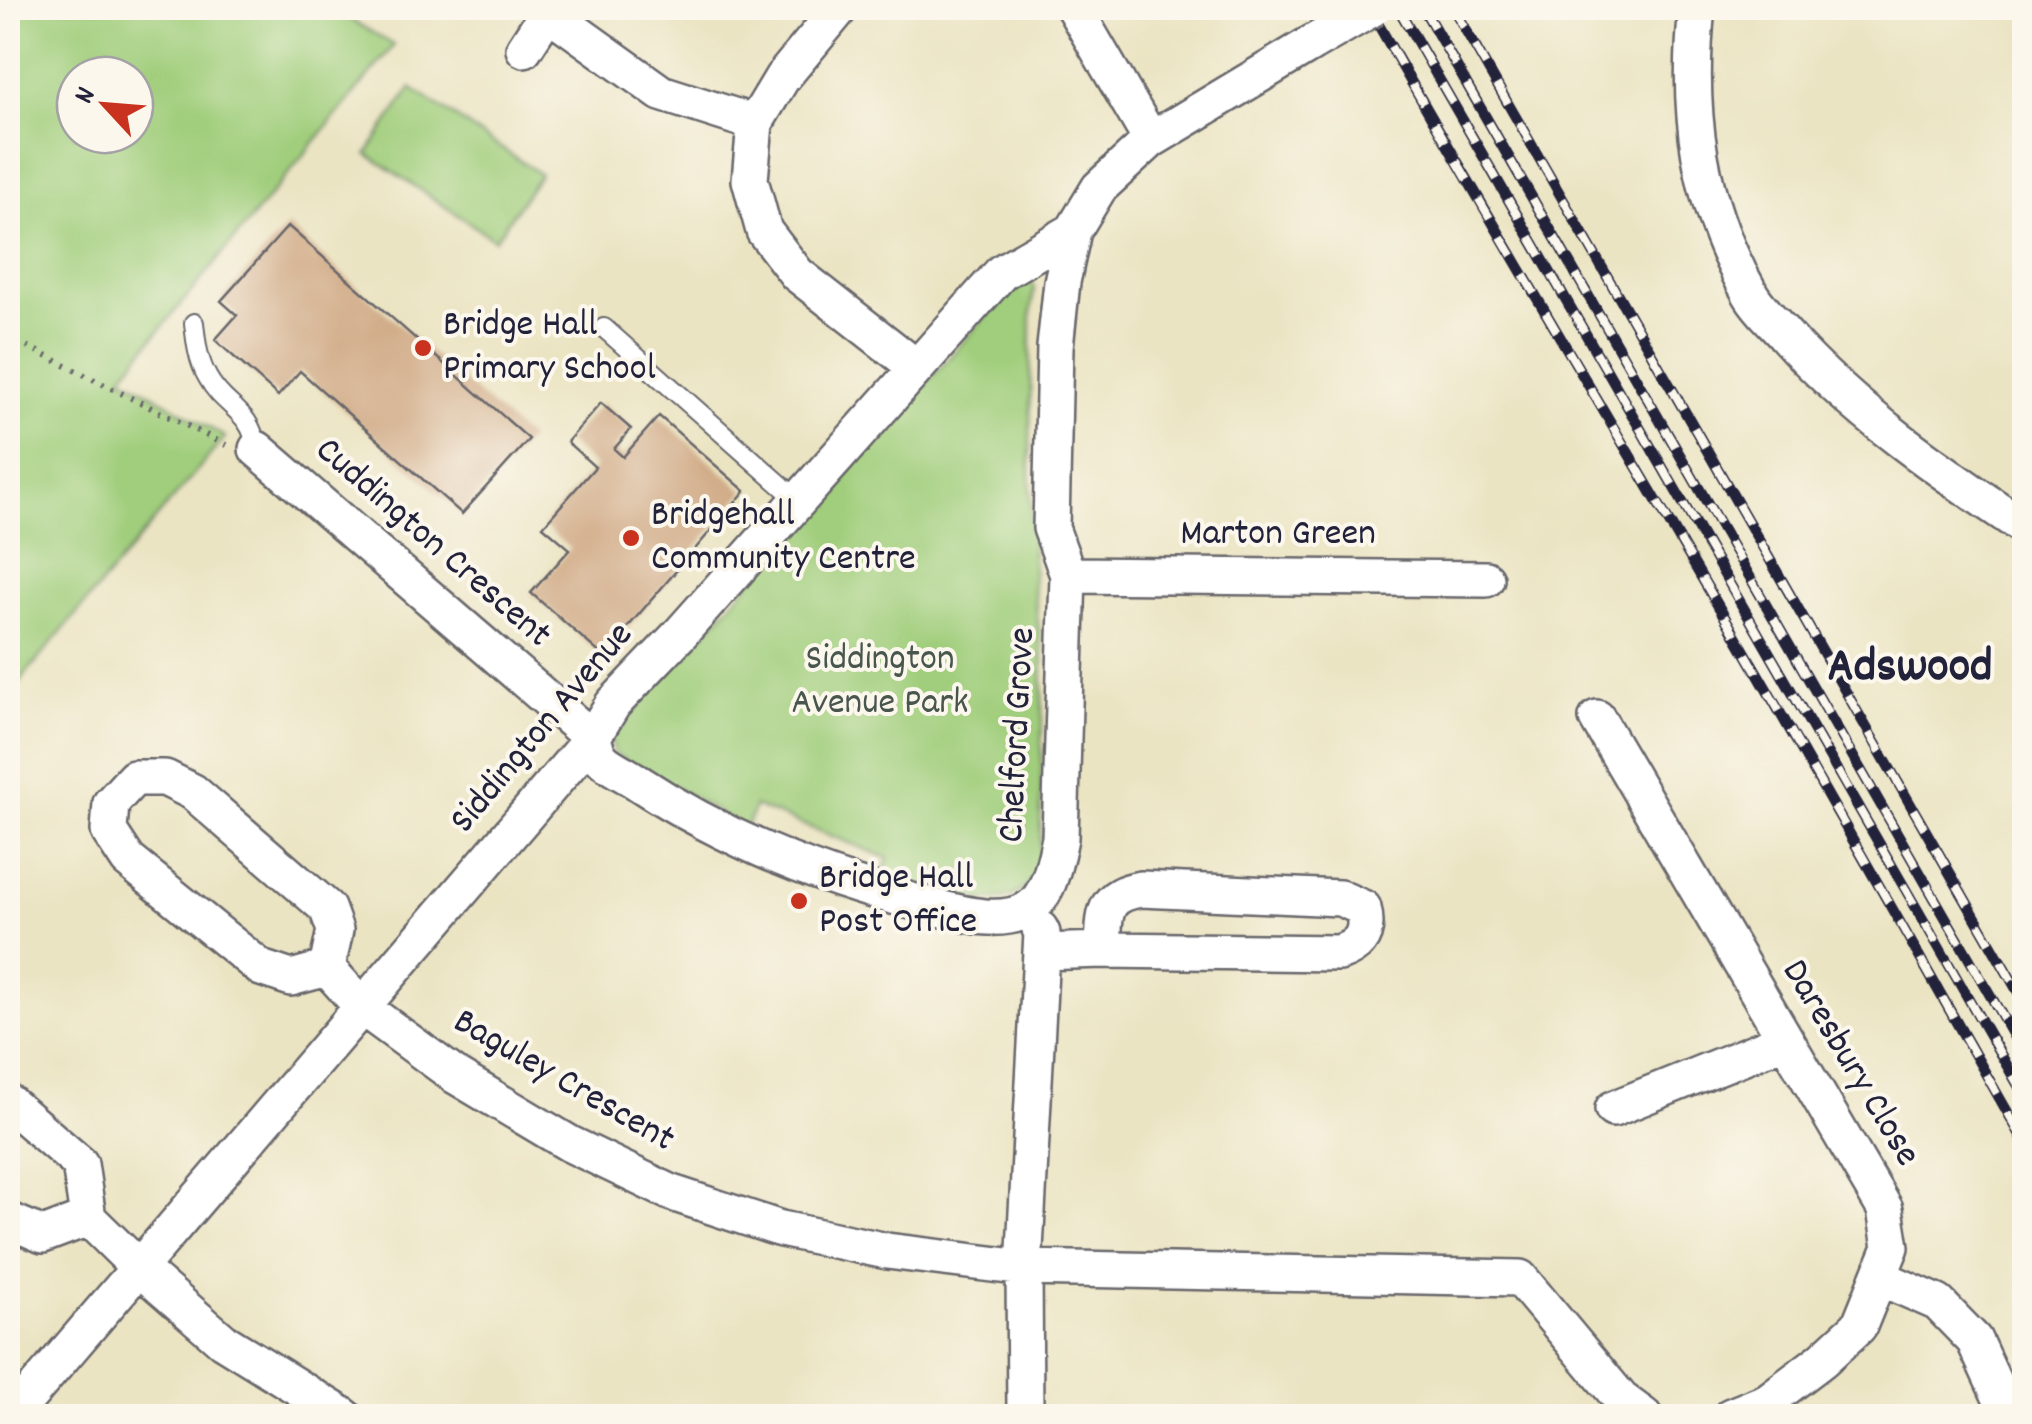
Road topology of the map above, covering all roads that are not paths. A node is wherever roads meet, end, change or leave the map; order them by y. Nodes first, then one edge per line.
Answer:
1 (840, 8) edge
2 (1074, 8) edge
3 (1373, 8) edge
4 (1697, 8) edge
5 (524, 49) dead end
6 (755, 123) junction
7 (1150, 140) junction
8 (1073, 231) junction
9 (194, 324) dead end
10 (604, 328) dead end
11 (917, 368) junction
12 (257, 449) joint
13 (799, 501) junction
14 (2024, 526) edge
15 (1068, 576) junction
16 (1486, 579) dead end
17 (1597, 718) dead end
18 (592, 738) junction
19 (1029, 909) junction
20 (1102, 950) junction
21 (1041, 952) junction
22 (327, 968) junction
23 (364, 1008) junction
24 (1784, 1040) junction
25 (8, 1102) edge
26 (1614, 1109) dead end
27 (88, 1218) junction
28 (8, 1220) edge
29 (138, 1267) junction
30 (1024, 1268) junction
31 (1881, 1278) junction
32 (12, 1416) edge
33 (344, 1416) edge
34 (1026, 1416) edge
35 (1644, 1416) edge
36 (1731, 1416) edge
37 (2009, 1416) edge

1 - 6 street
2 - 7 street
3 - 7 street, Siddington Avenue, bridge
4 - 14 street
5 - 6 street
6 - 11 street
7 - 8 street, Siddington Avenue
8 - 11 street, Siddington Avenue
8 - 15 street, Chelford Grove
9 - 12 lane
10 - 13 lane
11 - 13 street, Siddington Avenue
12 - 18 street, Cuddington Crescent
13 - 18 street, Siddington Avenue
15 - 16 street, Marton Green
15 - 19 street, Chelford Grove
17 - 24 street, Daresbury Close
18 - 19 street, Cuddington Crescent
18 - 23 street, Siddington Avenue
19 - 21 street
20 - 20 street
20 - 21 street
21 - 30 street
22 - 22 street
22 - 23 street, Baguley Crescent
23 - 29 street, Siddington Avenue
23 - 30 street, Baguley Crescent
24 - 26 street
24 - 31 street, Daresbury Close
25 - 27 street
27 - 28 street
27 - 29 street
29 - 32 street, Siddington Avenue
29 - 33 street
30 - 34 street
30 - 35 street
31 - 36 street, Daresbury Close
31 - 37 street

